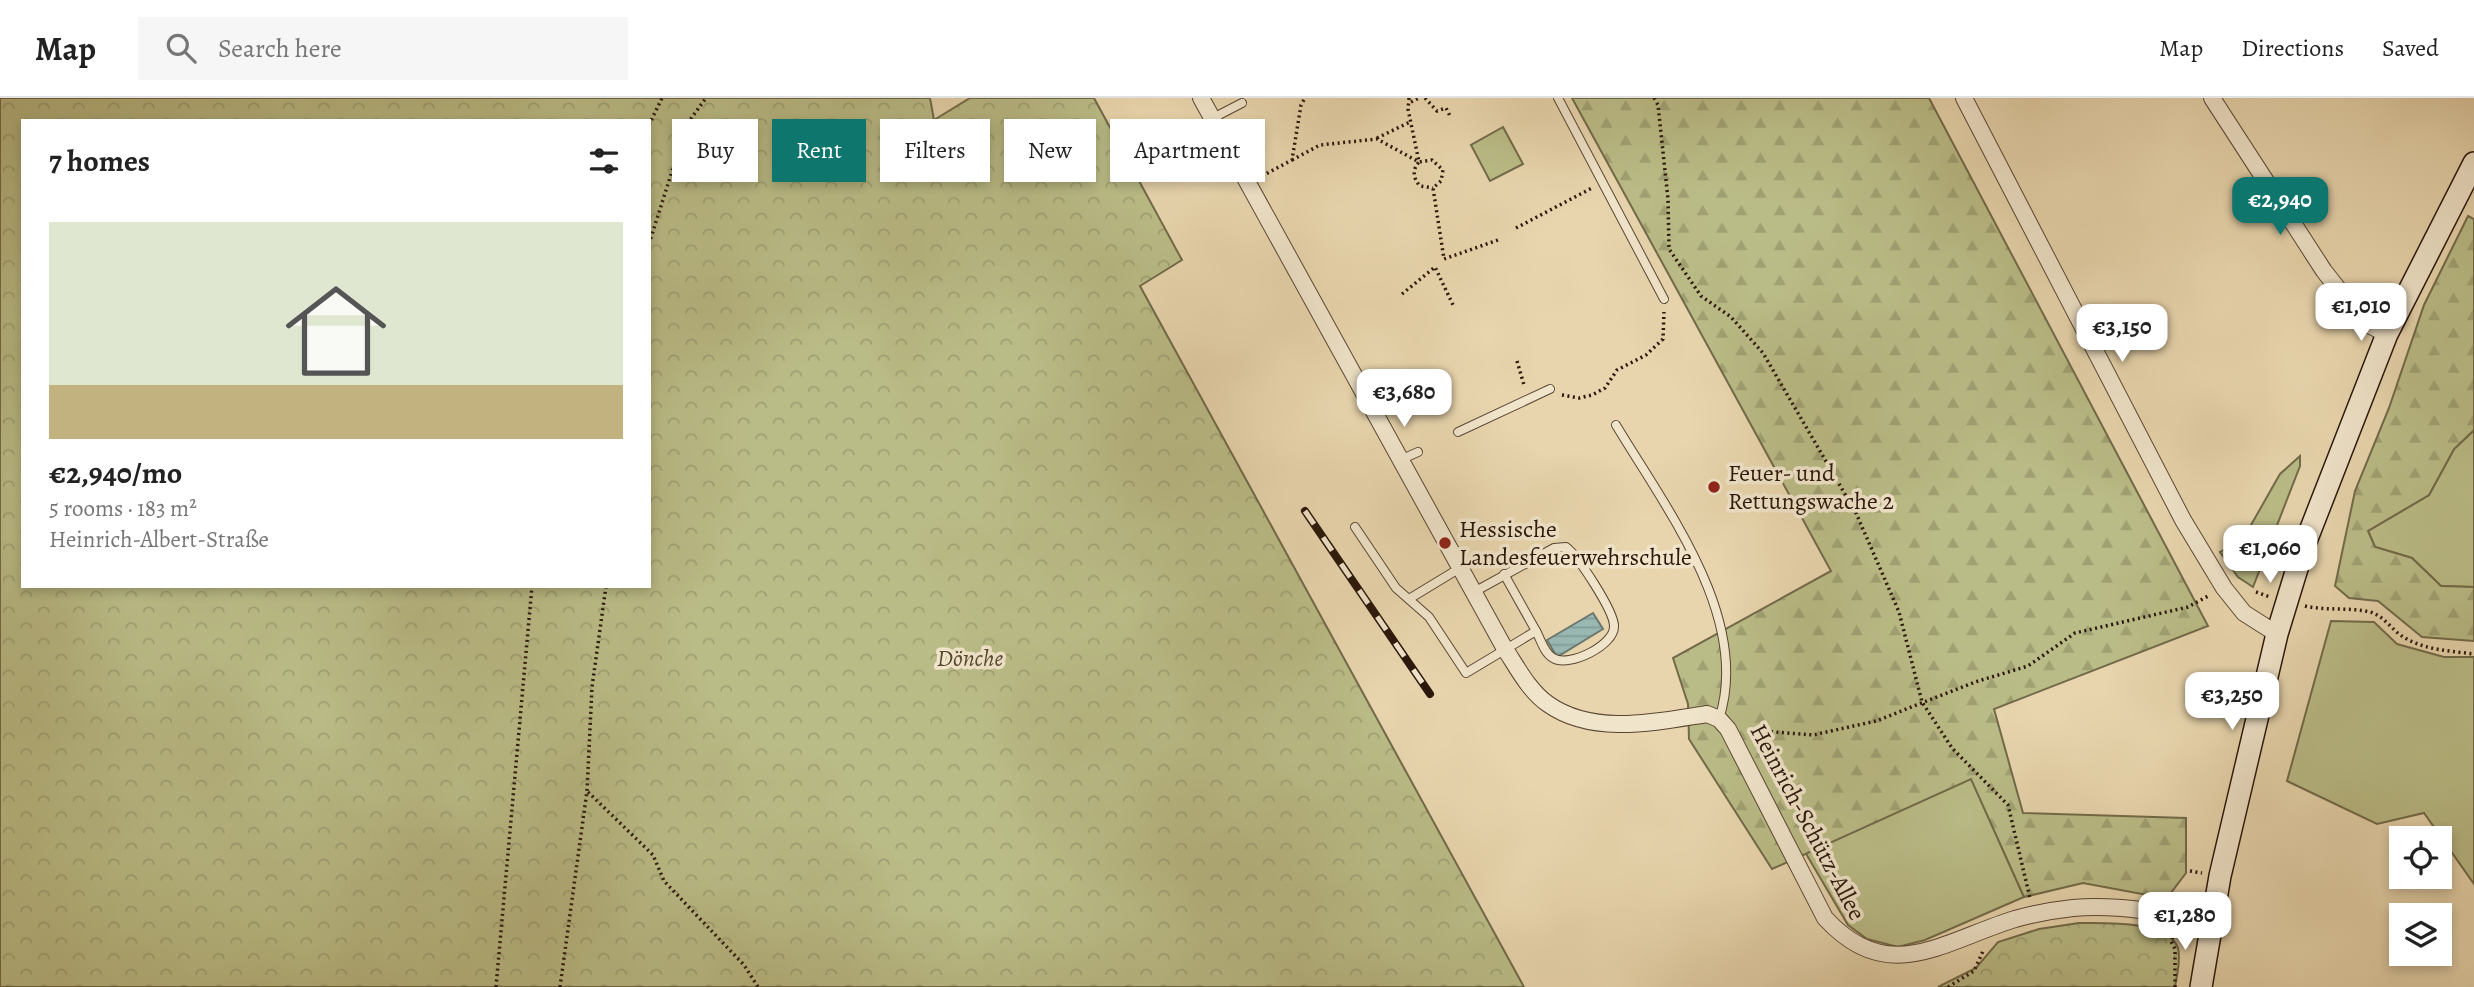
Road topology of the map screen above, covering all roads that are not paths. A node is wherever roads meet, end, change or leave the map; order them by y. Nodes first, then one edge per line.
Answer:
1 (1201, 98) edge
2 (1558, 98) edge
3 (1964, 98) edge
4 (2211, 98) edge
5 (1242, 103) dead end
6 (1213, 118) junction
7 (2474, 163) edge
8 (1664, 299) road end
9 (2387, 334) junction
10 (1550, 389) road end
11 (1616, 425) dead end
12 (1458, 432) dead end
13 (1418, 452) dead end
14 (1400, 460) junction
15 (1355, 527) dead end
16 (1460, 568) junction
17 (1504, 574) junction
18 (1474, 592) junction
19 (1409, 599) junction
20 (1536, 631) junction
21 (2277, 634) junction
22 (1505, 649) junction
23 (1724, 724) junction
24 (2211, 923) junction
25 (2201, 987) edge

1 - 6 street, Heinrich-Schütz-Allee
2 - 8 lane
3 - 21 street
4 - 9 street
5 - 6 lane
6 - 14 street, Heinrich-Schütz-Allee
7 - 9 main road
9 - 21 main road
10 - 12 lane
11 - 23 lane
13 - 14 lane
14 - 16 street, Heinrich-Schütz-Allee
15 - 19 lane
16 - 18 street, Heinrich-Schütz-Allee
16 - 19 lane
17 - 18 lane
17 - 20 lane
17 - 20 lane
18 - 22 street, Heinrich-Schütz-Allee
19 - 22 lane
20 - 22 lane
21 - 24 main road
22 - 23 street, Heinrich-Schütz-Allee
23 - 24 street, Heinrich-Schütz-Allee
24 - 25 main road

